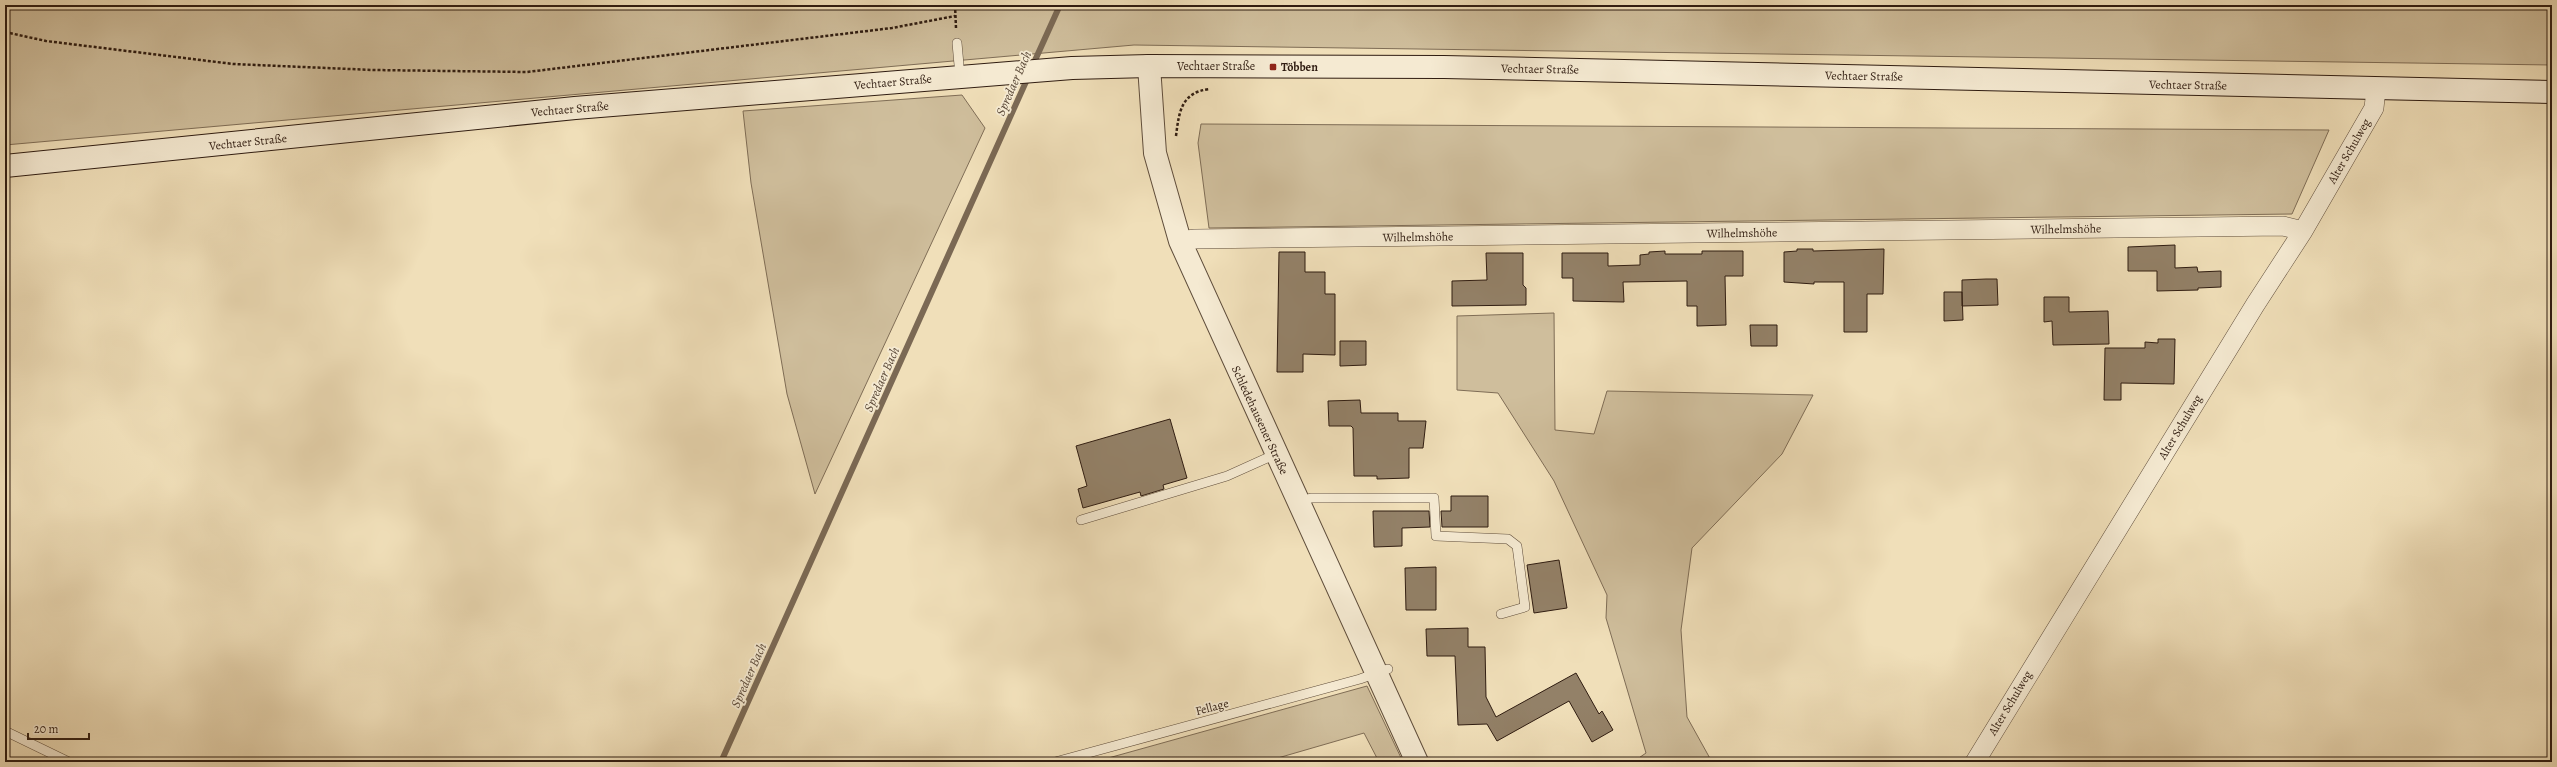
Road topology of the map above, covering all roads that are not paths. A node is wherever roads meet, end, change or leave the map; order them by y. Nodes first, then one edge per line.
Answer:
1 (957, 43) road end
2 (959, 65) dead end
3 (1149, 66) junction
4 (2376, 89) junction
5 (2552, 92) edge
6 (5, 166) edge
7 (2303, 231) junction
8 (1180, 241) junction
9 (1276, 454) junction
10 (1298, 503) junction
11 (1081, 520) dead end
12 (1501, 614) dead end
13 (1382, 671) junction
14 (5, 731) edge
15 (69, 762) edge
16 (1055, 762) edge
17 (1417, 762) edge
18 (1975, 762) edge

1 - 2 lane
3 - 4 main road, Vechtaer Straße
3 - 6 main road, Vechtaer Straße
3 - 8 main road, Schledehausener Straße
4 - 5 main road, Vechtaer Straße
4 - 7 street, Alter Schulweg
7 - 8 street, Wilhelmshöhe
7 - 18 street, Alter Schulweg
8 - 9 main road, Schledehausener Straße
9 - 10 main road, Schledehausener Straße
9 - 11 lane
10 - 12 lane
10 - 13 main road, Schledehausener Straße
13 - 16 lane, Fellage
13 - 17 main road, Schledehausener Straße
14 - 15 lane

